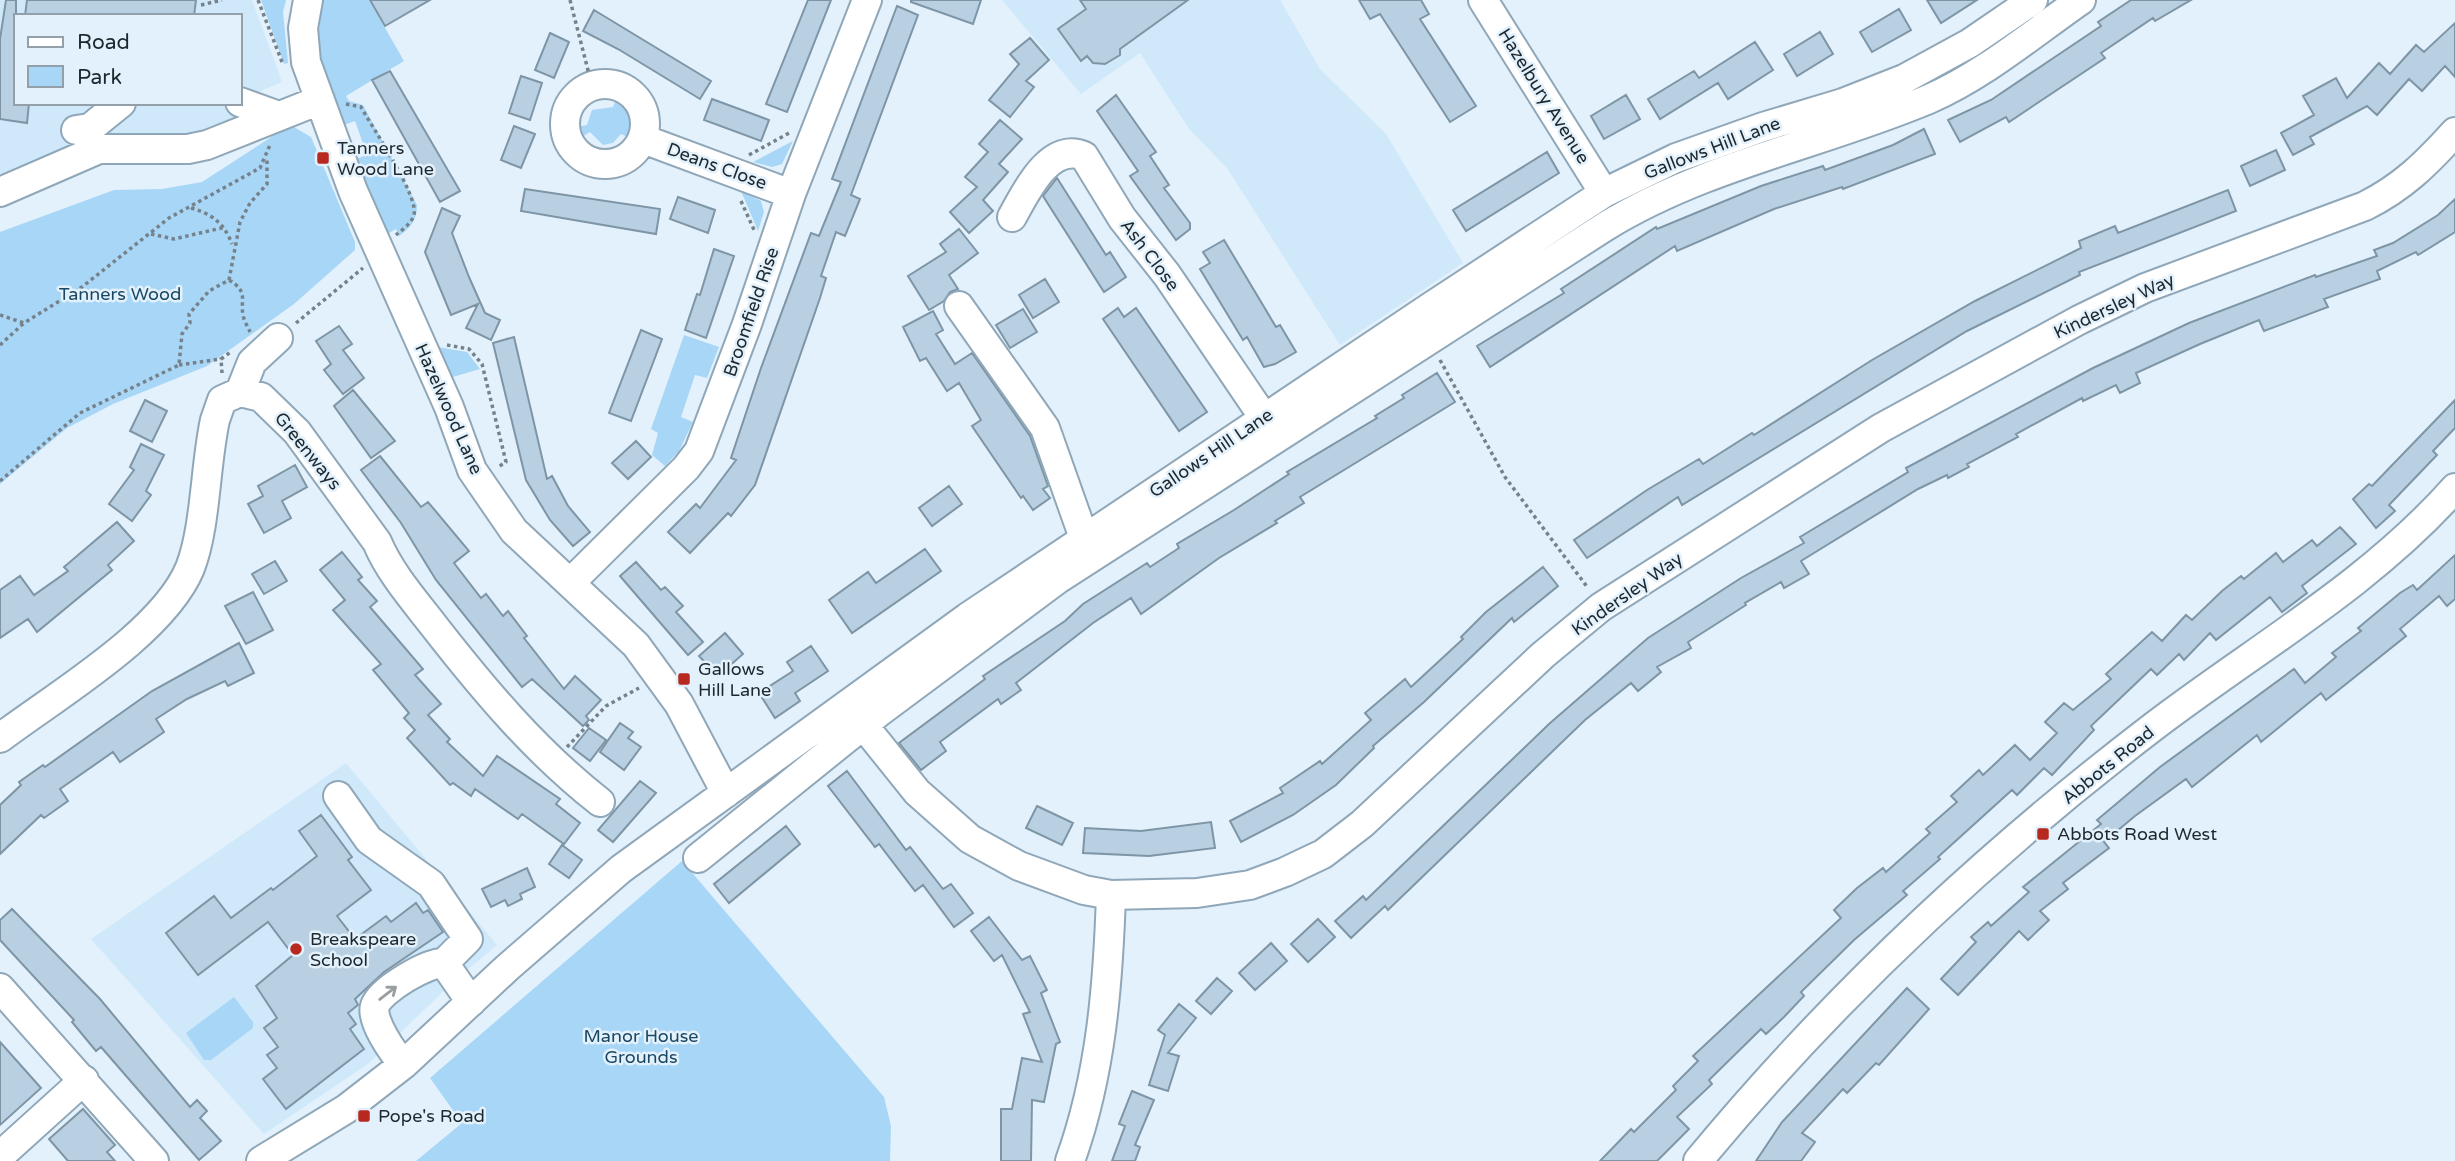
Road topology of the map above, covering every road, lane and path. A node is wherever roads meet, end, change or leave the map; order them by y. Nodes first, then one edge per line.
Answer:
1 (222, 0) edge
2 (258, 0) edge
3 (308, 0) edge
4 (569, 0) edge
5 (867, 0) edge
6 (1483, 0) edge
7 (2081, 0) edge
8 (201, 5) dead end
9 (2034, 10) edge
10 (283, 65) dead end
11 (590, 78) dead end
12 (332, 102) junction
13 (242, 104) edge
14 (119, 105) edge
15 (273, 128) junction
16 (76, 130) dead end
17 (794, 130) dead end
18 (2455, 132) edge
19 (643, 139) dead end
20 (267, 158) junction
21 (738, 161) dead end
22 (0, 192) edge
23 (1604, 193) junction
24 (738, 194) dead end
25 (791, 194) junction
26 (1025, 205) dead end
27 (190, 207) junction
28 (226, 227) junction
29 (150, 234) junction
30 (394, 236) dead end
31 (757, 236) dead end
32 (233, 246) junction
33 (370, 262) dead end
34 (229, 280) junction
35 (959, 306) dead end
36 (0, 315) edge
37 (24, 323) junction
38 (1434, 326) junction
39 (275, 333) junction
40 (0, 345) edge
41 (443, 345) dead end
42 (221, 359) dead end
43 (179, 365) junction
44 (240, 392) junction
45 (1264, 418) junction
46 (498, 467) dead end
47 (0, 481) edge
48 (2455, 488) edge
49 (1084, 538) junction
50 (570, 583) junction
51 (1601, 607) junction
52 (641, 686) dead end
53 (855, 716) junction
54 (0, 738) edge
55 (552, 763) junction
56 (726, 793) junction
57 (338, 796) dead end
58 (600, 802) dead end
59 (698, 858) dead end
60 (1111, 895) junction
61 (444, 963) junction
62 (0, 988) edge
63 (471, 1002) junction
64 (404, 1064) junction
65 (84, 1080) junction
66 (0, 1156) edge
67 (154, 1161) edge
68 (261, 1161) edge
69 (1070, 1161) edge
70 (1698, 1161) edge

1 - 8 path
2 - 10 path
3 - 12 street, Hazelwood Lane
4 - 11 path
5 - 25 street, Broomfield Rise
6 - 23 street, Hazelbury Avenue
7 - 9 street, Gallows Hill Lane
9 - 23 street, Gallows Hill Lane
9 - 38 street, Gallows Hill Lane
12 - 15 street
12 - 30 path
12 - 50 street, Hazelwood Lane
13 - 15 street
14 - 16 street
15 - 20 path
15 - 22 street
17 - 21 path
18 - 51 street, Kindersley Way
19 - 25 street, Deans Close
20 - 27 path
20 - 32 path
23 - 38 street, Gallows Hill Lane
24 - 31 path
25 - 50 street, Broomfield Rise
26 - 45 street, Ash Close
27 - 28 path
27 - 29 path
28 - 29 path
28 - 32 path
29 - 37 path
32 - 34 path
33 - 39 path
34 - 39 path
34 - 43 path
35 - 49 street
36 - 37 path
37 - 40 path
38 - 45 street, Gallows Hill Lane
38 - 51 path
38 - 53 street, Gallows Hill Lane
39 - 44 street
41 - 46 path
42 - 43 path
43 - 47 path
44 - 54 street
44 - 55 street, Greenways
45 - 49 street, Gallows Hill Lane
48 - 70 street, Abbots Road
49 - 53 street, Gallows Hill Lane
50 - 56 street, Hazelwood Lane
51 - 60 street, Kindersley Way
52 - 55 path
53 - 56 street, Gallows Hill Lane
53 - 59 street, Gallows Hill Lane
53 - 60 street, Kindersley Way
55 - 58 street, Greenways
56 - 63 street, Gallows Hill Lane
57 - 61 street
60 - 69 street
61 - 63 street
64 -> 61 street
62 - 65 street
63 - 64 street, Gallows Hill Lane
64 - 68 street, Gallows Hill Lane
65 - 66 street
65 - 67 street

